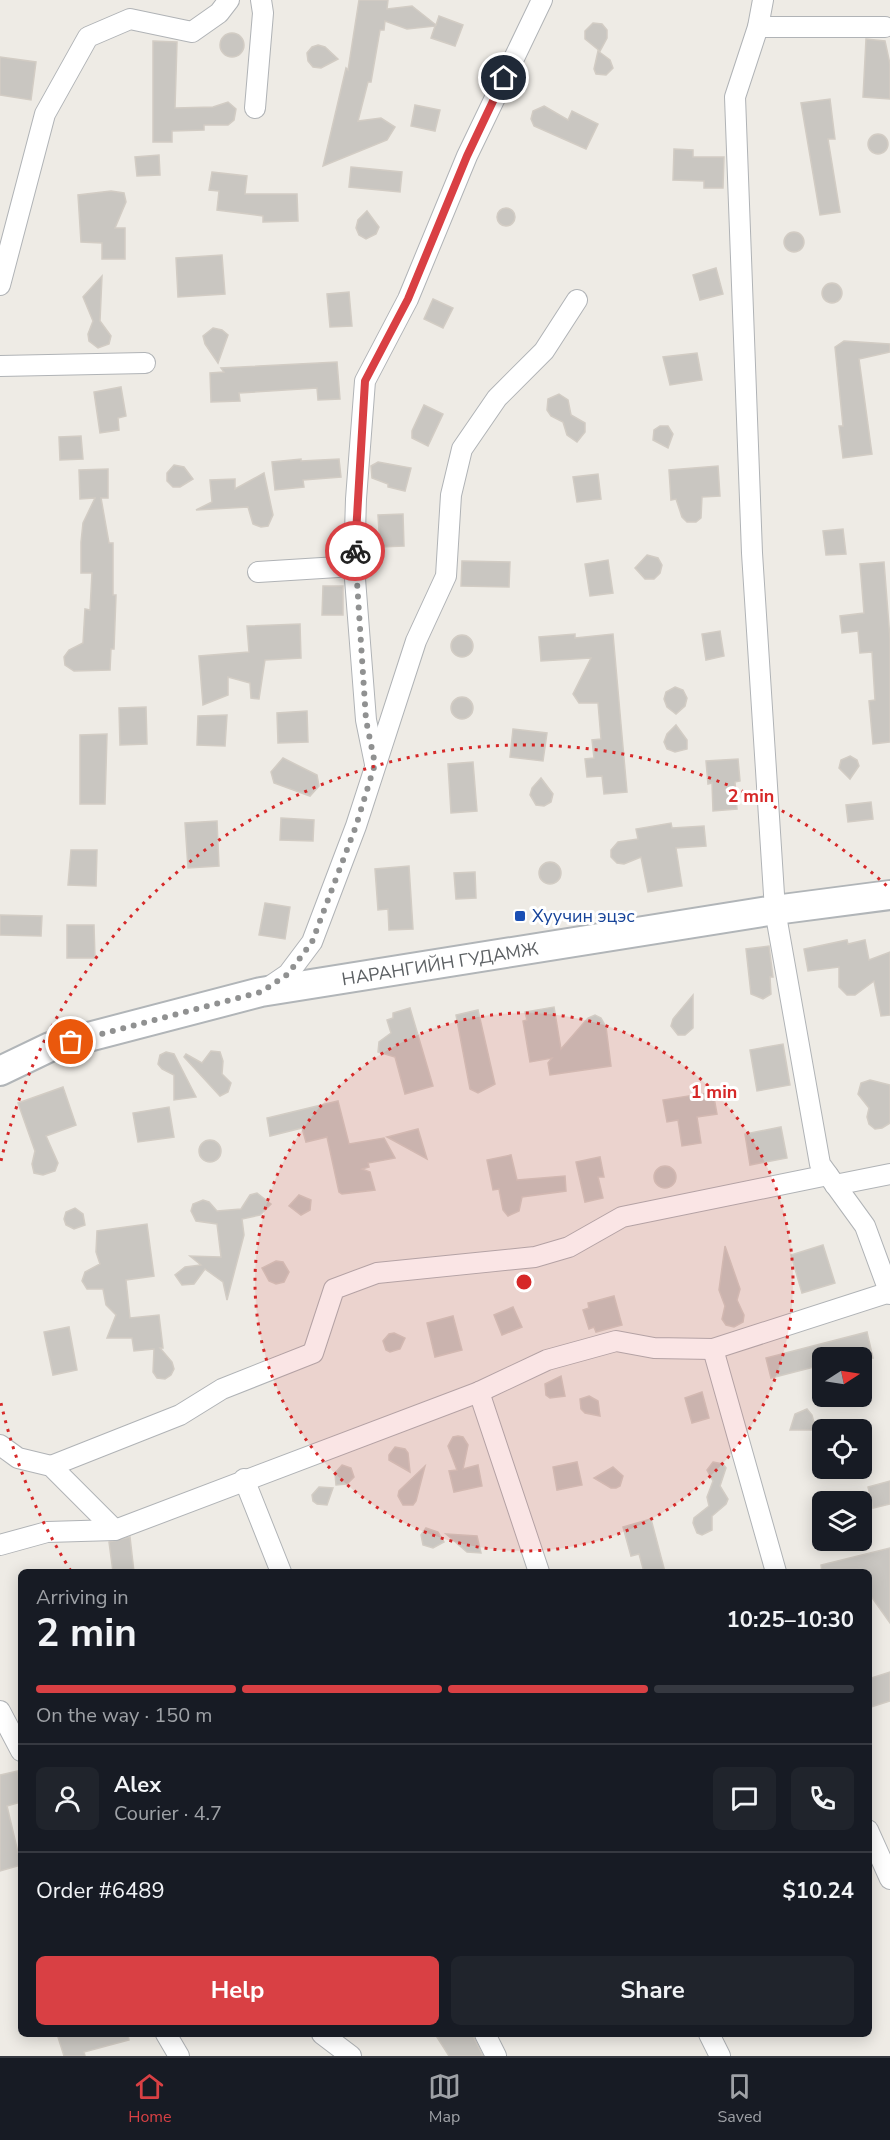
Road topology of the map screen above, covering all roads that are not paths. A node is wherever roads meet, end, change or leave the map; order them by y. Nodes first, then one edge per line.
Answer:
1 (229, 0) edge
2 (261, 0) edge
3 (542, 0) edge
4 (763, 0) edge
5 (758, 27) junction
6 (885, 27) dead end
7 (255, 108) dead end
8 (0, 285) edge
9 (578, 300) dead end
10 (145, 363) dead end
11 (0, 366) edge
12 (354, 566) junction
13 (258, 572) dead end
14 (375, 764) junction
15 (890, 895) edge
16 (775, 910) junction
17 (261, 992) junction
18 (0, 1071) edge
19 (890, 1174) edge
20 (832, 1180) junction
21 (890, 1293) edge
22 (713, 1349) junction
23 (479, 1392) junction
24 (0, 1445) edge
25 (51, 1466) junction
26 (243, 1479) junction
27 (115, 1530) junction
28 (0, 1545) edge
29 (280, 1569) edge
30 (538, 1569) edge
31 (775, 1569) edge
32 (0, 1711) edge
33 (18, 1745) edge
34 (872, 1839) edge
35 (890, 1880) edge
36 (168, 2037) edge
37 (326, 2037) edge
38 (486, 2037) edge
39 (710, 2037) edge
40 (179, 2056) edge
41 (351, 2056) edge
42 (496, 2056) edge
43 (720, 2056) edge

1 - 8 street
2 - 7 street
3 - 12 street
4 - 5 street
5 - 6 street
5 - 16 street
9 - 14 street
10 - 11 street
12 - 13 street
12 - 14 street
14 - 17 street
15 - 16 main road, НАРАНГИЙН ГУДАМЖ
16 - 17 main road, НАРАНГИЙН ГУДАМЖ
16 - 20 street
17 - 18 main road, НАРАНГИЙН ГУДАМЖ
19 - 20 street
20 - 21 street
20 - 25 street
21 - 22 street
22 - 23 street
22 - 31 street
23 - 26 street
23 - 30 street
24 - 25 street
25 - 27 street
26 - 27 street
26 - 29 street
27 - 28 street
32 - 33 street
34 - 35 street
36 - 40 street
37 - 41 street
38 - 42 street
39 - 43 street

